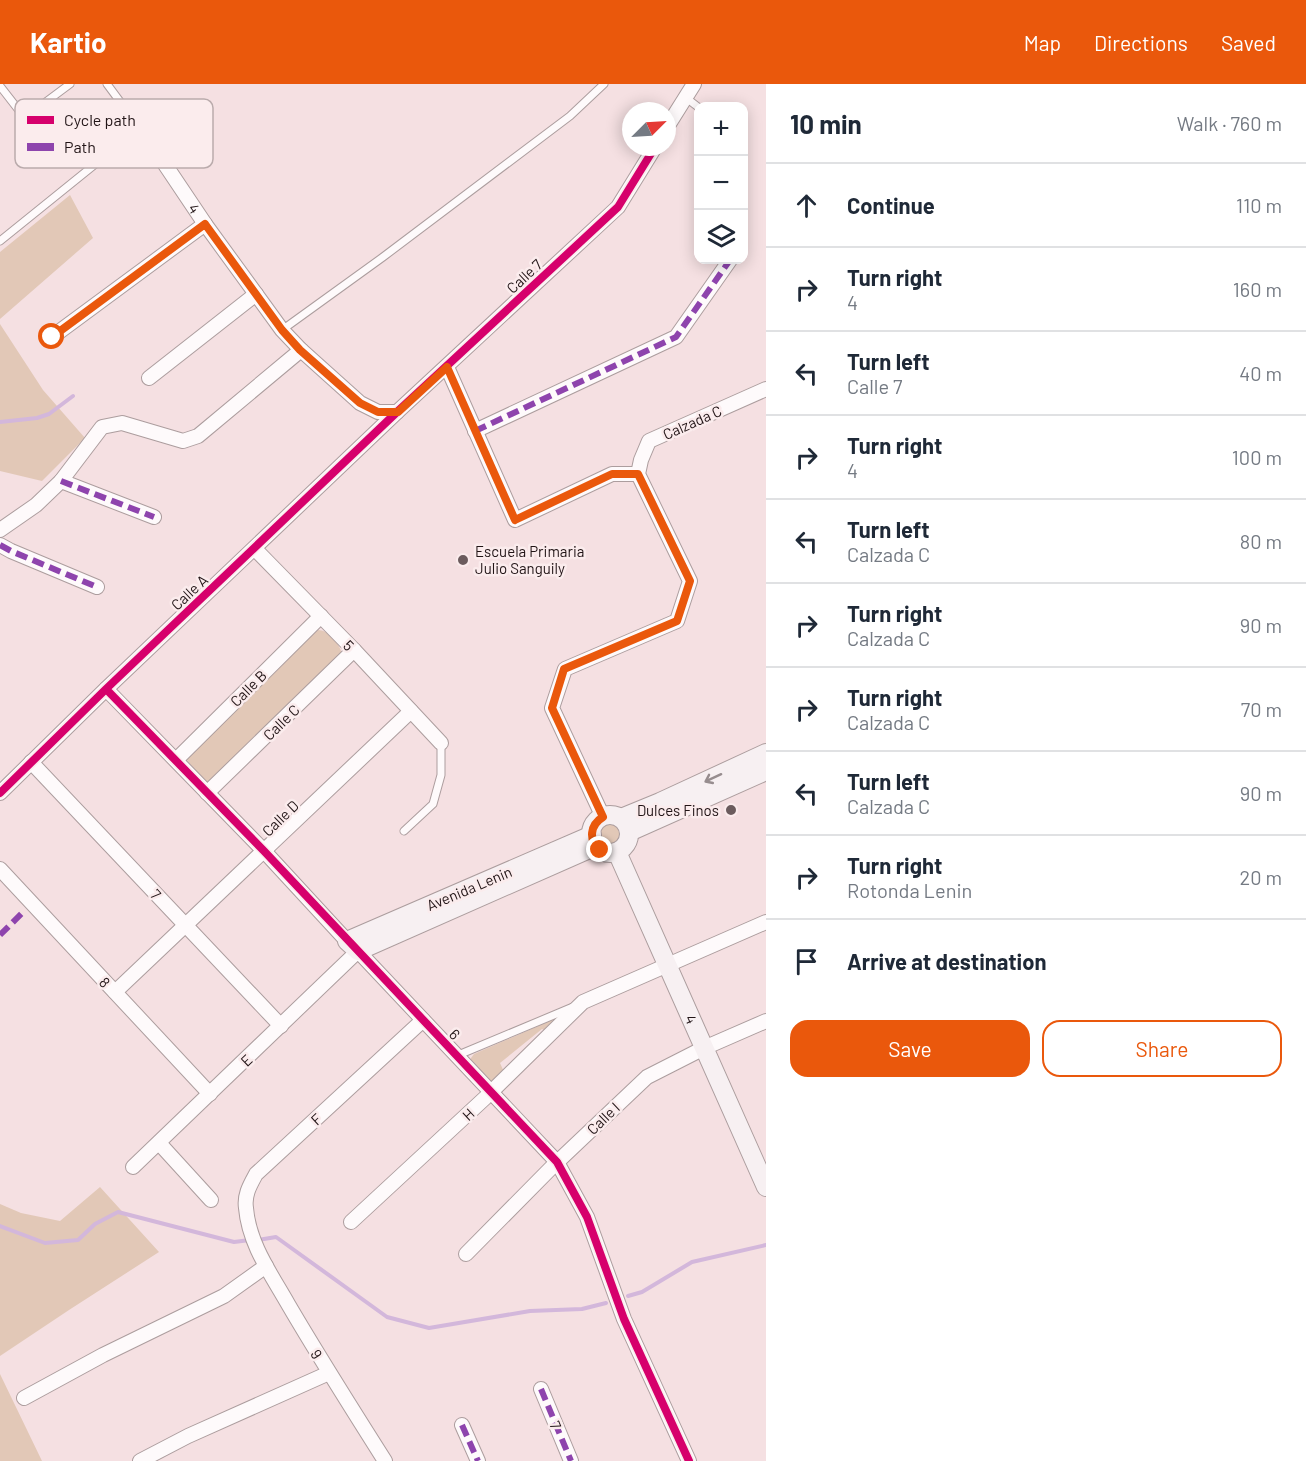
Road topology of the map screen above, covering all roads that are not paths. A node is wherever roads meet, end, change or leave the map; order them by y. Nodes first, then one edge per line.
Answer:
1 (70, 84) edge
2 (107, 84) edge
3 (604, 84) edge
4 (694, 84) edge
5 (0, 86) edge
6 (686, 97) junction
7 (50, 99) edge
8 (118, 99) edge
9 (694, 103) edge
10 (15, 105) edge
11 (676, 113) edge
12 (649, 156) edge
13 (90, 168) edge
14 (167, 168) edge
15 (205, 224) junction
16 (0, 241) edge
17 (727, 264) edge
18 (256, 294) junction
19 (282, 330) junction
20 (52, 337) dead end
21 (300, 350) junction
22 (447, 367) junction
23 (149, 378) dead end
24 (766, 389) edge
25 (398, 412) junction
26 (475, 431) junction
27 (638, 474) junction
28 (61, 481) junction
29 (154, 517) dead end
30 (0, 530) edge
31 (0, 545) edge
32 (255, 549) junction
33 (97, 587) dead end
34 (321, 616) junction
35 (354, 650) junction
36 (106, 689) junction
37 (411, 711) junction
38 (441, 743) joint
39 (766, 753) edge
40 (176, 760) junction
41 (32, 762) junction
42 (766, 771) edge
43 (0, 793) edge
44 (207, 793) junction
45 (618, 822) junction
46 (404, 831) dead end
47 (594, 840) junction
48 (264, 851) junction
49 (617, 852) junction
50 (0, 869) edge
51 (766, 921) edge
52 (186, 926) junction
53 (352, 946) junction
54 (667, 966) junction
55 (114, 992) junction
56 (583, 1002) junction
57 (423, 1020) junction
58 (766, 1021) edge
59 (280, 1026) junction
60 (704, 1048) junction
61 (456, 1056) junction
62 (491, 1092) junction
63 (210, 1094) junction
64 (159, 1143) junction
65 (557, 1162) junction
66 (133, 1167) dead end
67 (766, 1186) edge
68 (211, 1200) dead end
69 (351, 1222) dead end
70 (253, 1240) joint
71 (465, 1254) dead end
72 (266, 1266) junction
73 (329, 1373) junction
74 (541, 1389) dead end
75 (24, 1398) dead end
76 (462, 1425) dead end
77 (140, 1461) edge
78 (385, 1461) edge
79 (478, 1461) edge
80 (571, 1461) edge
81 (689, 1461) edge

1 - 7 lane
2 - 8 lane
3 - 19 lane
4 - 6 street
5 - 10 lane
6 - 9 lane
6 - 11 street
12 - 22 street, Calle 7
13 - 16 lane
14 - 15 street, 4
15 - 18 street, 4
15 - 20 street
17 - 26 street
18 - 19 street, 4
18 - 23 street
19 - 21 street, 4
21 - 25 street, 4
21 - 28 street
22 - 25 street, Calle 7
22 - 26 street
24 - 27 street, Calzada C
25 - 32 street, Calle A
26 - 27 street
27 - 45 street
28 - 29 street
28 - 30 street
31 - 33 street
32 - 34 street, 5
32 - 36 street, Calle A
34 - 35 street, 5
34 - 40 street, Calle B
35 - 37 street, 5
35 - 44 street, Calle C
36 - 40 street, 6
36 - 41 street, Calle A
37 - 38 street, 5
37 - 48 street, Calle D
38 - 46 lane
39 -> 45 street
40 - 44 street, 6
41 - 43 street, Calle A
41 - 52 street, 7
42 - 45 street
44 - 48 street, 6
45 - 47 street
45 - 49 street
47 - 49 street
47 - 53 street, Avenida Lenin
48 - 52 street, Calle D
48 - 53 street, 6
49 - 54 street, 4
50 - 55 street, 8
51 - 54 street, H
52 - 55 street, Calle D
52 - 59 street, 7
53 - 57 street, 6
53 - 59 street, E
54 - 56 street, H
54 - 60 street, 4
55 - 63 street, 8
56 - 61 lane, H
56 - 62 street, H
57 - 61 street, 6
57 - 70 street, F
58 - 60 street, Calle I
59 - 63 street, E
60 - 65 street, Calle I
60 - 67 street, 4
61 - 62 street, 6
62 - 65 street, 6
62 - 69 street, H
63 - 64 street, E
64 - 66 street, E
64 - 68 street
65 - 71 street, Calle I
65 - 81 street, 6
70 - 72 street, 9
72 - 73 street, 9
72 - 75 street
73 - 77 street
73 - 78 street, 9
74 - 80 street, 7
76 - 79 street

